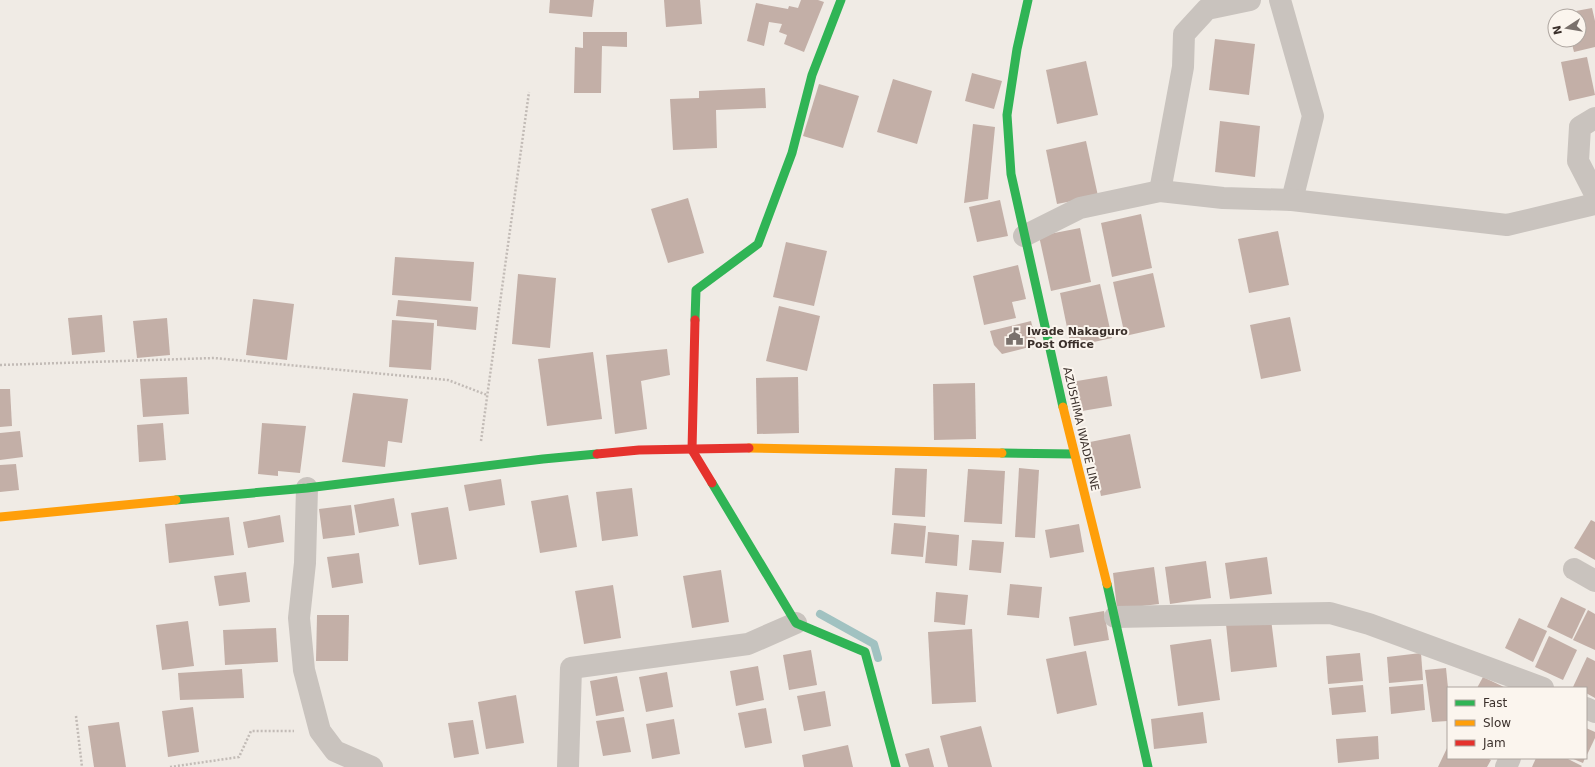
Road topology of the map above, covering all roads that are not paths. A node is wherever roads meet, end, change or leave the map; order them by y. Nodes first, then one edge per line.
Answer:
1 (841, 0) edge
2 (1028, 0) edge
3 (1250, 0) edge
4 (1280, 0) edge
5 (1595, 118) edge
6 (1160, 191) junction
7 (1595, 194) edge
8 (1292, 200) junction
9 (1595, 204) edge
10 (1024, 236) junction
11 (692, 450) junction
12 (1074, 454) junction
13 (307, 488) junction
14 (0, 517) edge
15 (1574, 569) dead end
16 (1595, 581) edge
17 (1115, 618) junction
18 (796, 623) junction
19 (1540, 687) edge
20 (372, 767) edge
21 (568, 767) edge
22 (896, 767) edge
23 (1148, 767) edge

1 - 11 street
2 - 10 street, AZUSHIMA IWADE LINE
3 - 6 street
4 - 8 street
5 - 7 street
6 - 8 street
6 - 10 street
8 - 9 street
10 - 12 street, AZUSHIMA IWADE LINE
11 - 12 street
11 - 13 street
11 - 18 street
12 - 17 street, AZUSHIMA IWADE LINE
13 - 14 street
13 - 20 street
15 - 16 street
17 - 19 street
17 - 23 street, AZUSHIMA IWADE LINE
18 - 21 street
18 - 22 street

